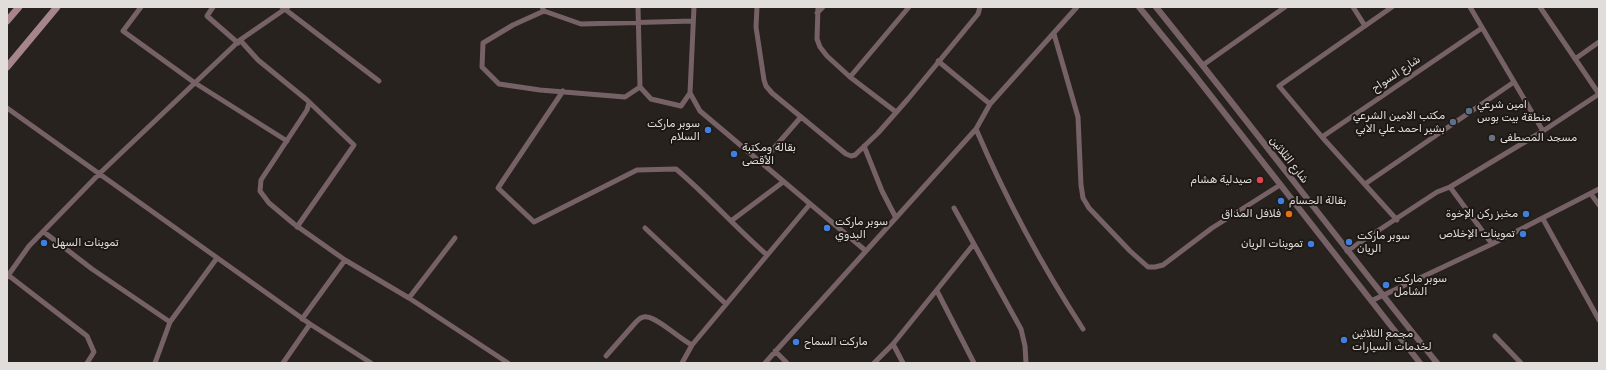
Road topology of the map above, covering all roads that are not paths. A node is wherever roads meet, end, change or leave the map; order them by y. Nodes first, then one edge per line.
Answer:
1 (19, 7) edge
2 (56, 7) edge
3 (141, 7) edge
4 (213, 7) edge
5 (638, 7) edge
6 (694, 7) edge
7 (757, 7) edge
8 (824, 7) edge
9 (909, 7) edge
10 (980, 7) edge
11 (1077, 7) edge
12 (1139, 7) edge
13 (1156, 7) edge
14 (1285, 7) edge
15 (1353, 7) edge
16 (1392, 7) edge
17 (1470, 7) edge
18 (1540, 7) edge
19 (285, 8) edge
20 (543, 9) edge
21 (817, 10) edge
22 (7, 21) edge
23 (693, 21) junction
24 (638, 22) junction
25 (1365, 26) junction
26 (1482, 28) junction
27 (1054, 34) junction
28 (239, 42) junction
29 (1599, 42) edge
30 (1575, 59) junction
31 (938, 61) junction
32 (1203, 65) junction
33 (7, 67) edge
34 (1193, 73) junction
35 (850, 77) junction
36 (379, 81) dead end
37 (1514, 82) junction
38 (195, 83) junction
39 (640, 86) junction
40 (563, 92) junction
41 (690, 93) junction
42 (1599, 94) edge
43 (309, 103) junction
44 (990, 104) junction
45 (7, 108) edge
46 (896, 112) junction
47 (801, 117) junction
48 (976, 129) junction
49 (1543, 131) junction
50 (1322, 137) junction
51 (287, 141) junction
52 (864, 146) junction
53 (761, 164) junction
54 (99, 174) junction
55 (783, 182) junction
56 (1365, 184) junction
57 (1280, 185) junction
58 (1450, 187) junction
59 (1599, 190) edge
60 (1591, 194) junction
61 (810, 204) junction
62 (1599, 206) edge
63 (954, 208) dead end
64 (896, 218) junction
65 (1543, 219) junction
66 (1397, 220) junction
67 (731, 221) junction
68 (297, 227) junction
69 (645, 228) dead end
70 (44, 232) junction
71 (455, 238) dead end
72 (1492, 244) junction
73 (973, 245) junction
74 (866, 251) junction
75 (1347, 251) junction
76 (767, 255) junction
77 (217, 258) junction
78 (345, 260) junction
79 (8, 276) edge
80 (937, 291) junction
81 (1382, 295) junction
82 (409, 298) junction
83 (1371, 301) junction
84 (726, 304) junction
85 (302, 319) junction
86 (1599, 320) edge
87 (170, 322) junction
88 (310, 324) junction
89 (1083, 329) dead end
90 (1495, 336) dead end
91 (893, 344) junction
92 (692, 345) junction
93 (775, 351) junction
94 (606, 356) dead end
95 (87, 363) edge
96 (155, 363) edge
97 (282, 363) edge
98 (371, 363) edge
99 (508, 363) edge
100 (682, 363) edge
101 (765, 363) edge
102 (787, 363) edge
103 (874, 363) edge
104 (903, 363) edge
105 (974, 363) edge
106 (1026, 363) edge
107 (1420, 363) edge
108 (1437, 363) edge
109 (1521, 363) edge

1 - 22 main road
2 - 33 main road
3 - 38 street
4 - 28 street
5 - 24 street
6 - 23 street
7 - 47 street
8 - 21 street
9 - 35 street
10 - 31 street
11 - 27 street
12 - 34 street, شارع الثلاثين
13 - 32 street, شارع الثلاثين
14 - 32 street
15 - 25 street
16 - 25 street
17 - 26 street
18 - 30 street
19 - 28 street
19 - 36 street
20 - 24 street
20 - 40 street
21 - 35 street
23 - 24 street
23 - 41 street
24 - 39 street
25 - 50 street
26 - 37 street
26 - 50 street, شارع السواح
27 - 44 street
27 - 57 street
28 - 38 street
28 - 43 street
29 - 30 street
30 - 42 street
31 - 44 street
31 - 46 street
32 - 34 street
32 - 75 street, شارع الثلاثين
34 - 57 street, شارع الثلاثين
35 - 46 street
37 - 49 street
37 - 56 street
38 - 51 street
38 - 54 street
39 - 40 street
39 - 41 street
40 - 67 street
41 - 53 street
42 - 49 street
43 - 51 street
43 - 68 street
44 - 48 street
45 - 54 street
46 - 52 street
47 - 52 street
47 - 53 street
48 - 64 street
48 - 89 street
49 - 58 street
50 - 56 street
51 - 68 street
52 - 64 street
53 - 55 street
54 - 70 street
54 - 77 street
55 - 61 street
55 - 67 street
56 - 66 street
57 - 83 street, شارع الثلاثين
58 - 66 street
58 - 72 street
59 - 60 street
60 - 62 street
60 - 65 street
61 - 74 street
61 - 76 street
63 - 73 street
64 - 74 street
65 - 72 street
65 - 86 street
66 - 75 street
67 - 76 street
68 - 78 street
69 - 84 street
70 - 79 street
70 - 87 street
71 - 82 street
72 - 81 street
73 - 80 street
73 - 106 street
74 - 93 street
75 - 81 street, شارع الثلاثين
76 - 84 street
77 - 85 street
77 - 87 street
78 - 82 street
78 - 85 street
79 - 95 street
80 - 91 street
80 - 105 street
81 - 83 street
81 - 108 street, شارع الثلاثين
82 - 99 street
83 - 107 street, شارع الثلاثين
84 - 92 street
85 - 88 street
87 - 96 street
88 - 97 street
88 - 98 street
90 - 109 street
91 - 103 street
91 - 104 street
92 - 94 street
92 - 100 street
93 - 101 street
93 - 102 street

